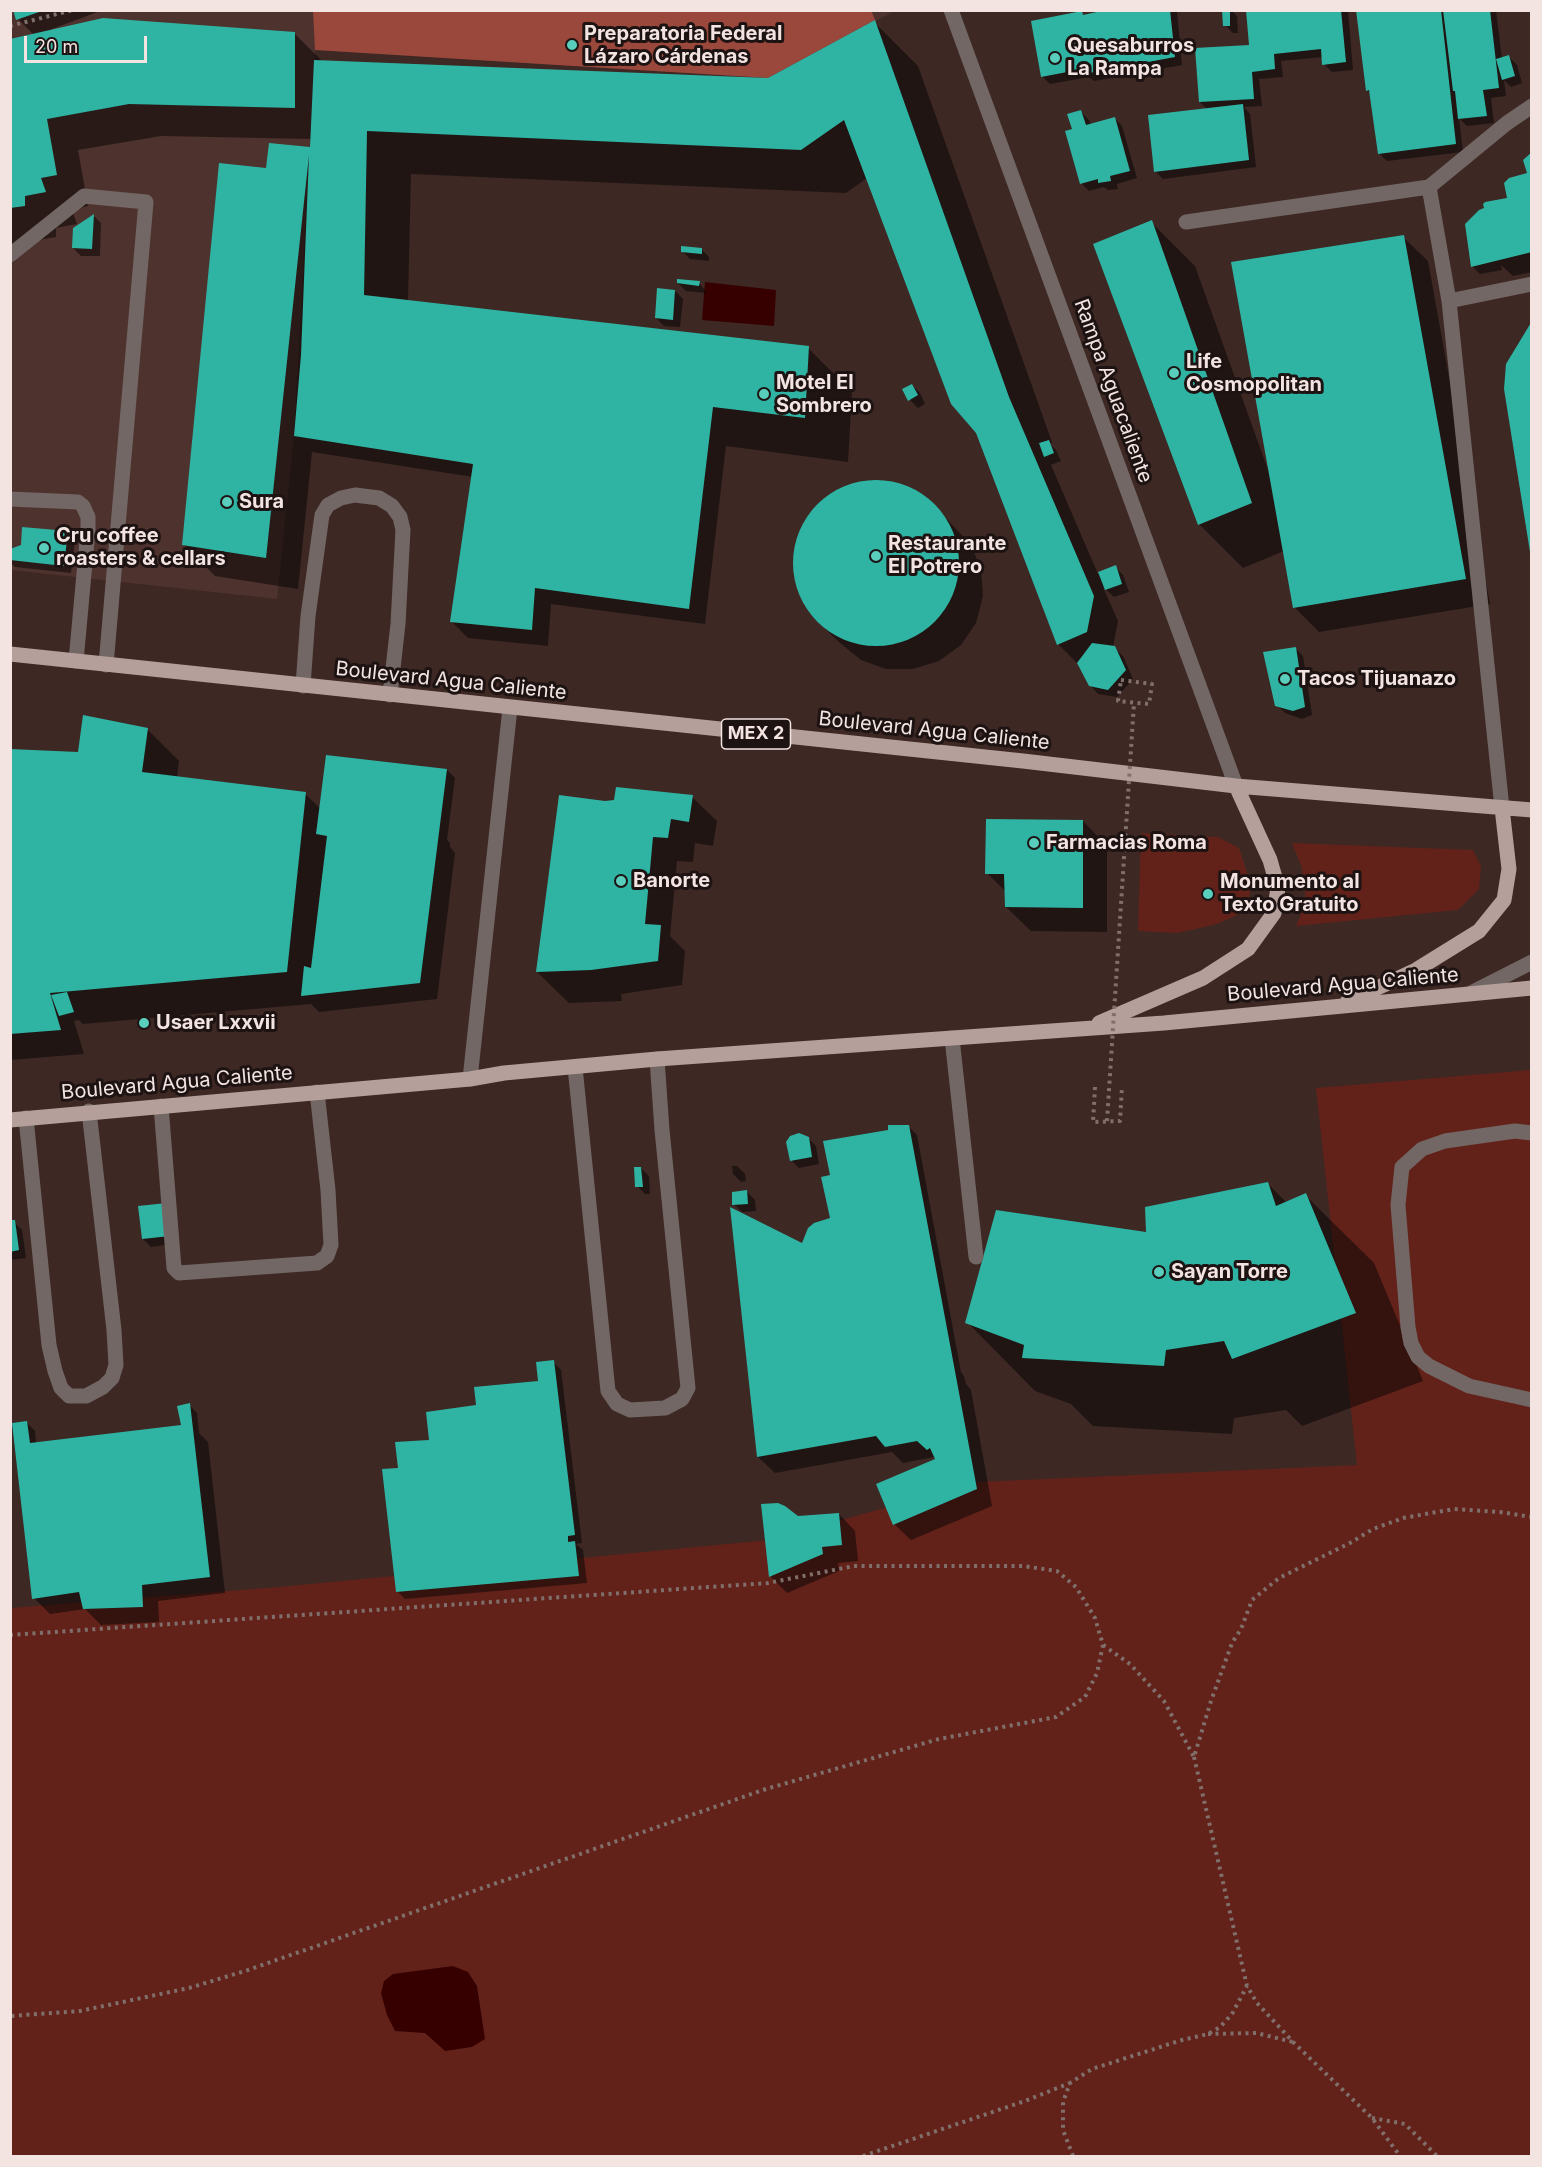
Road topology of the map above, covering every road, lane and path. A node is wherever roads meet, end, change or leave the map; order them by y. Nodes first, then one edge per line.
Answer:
1 (73, 10) edge
2 (951, 10) edge
3 (10, 26) edge
4 (1532, 106) edge
5 (1429, 187) junction
6 (1186, 222) dead end
7 (10, 255) edge
8 (1532, 284) edge
9 (1449, 301) junction
10 (10, 499) edge
11 (10, 654) edge
12 (76, 661) junction
13 (106, 665) junction
14 (303, 686) junction
15 (390, 695) junction
16 (1134, 703) junction
17 (510, 708) junction
18 (1236, 786) junction
19 (1502, 808) junction
20 (1532, 810) edge
21 (1532, 962) edge
22 (1532, 988) edge
23 (1468, 994) junction
24 (1336, 1007) junction
25 (1088, 1028) junction
26 (952, 1038) junction
27 (657, 1059) junction
28 (575, 1067) junction
29 (470, 1079) junction
30 (1122, 1086) dead end
31 (1095, 1087) dead end
32 (318, 1092) junction
33 (160, 1106) junction
34 (89, 1111) junction
35 (18, 1119) edge
36 (1107, 1121) junction
37 (1532, 1133) edge
38 (976, 1257) dead end
39 (1532, 1400) edge
40 (1532, 1517) edge
41 (10, 1635) edge
42 (1103, 1645) junction
43 (1194, 1757) junction
44 (1247, 1986) junction
45 (10, 2016) edge
46 (1208, 2034) junction
47 (1294, 2043) junction
48 (1070, 2083) junction
49 (1372, 2118) junction
50 (862, 2157) edge
51 (1073, 2157) edge
52 (1400, 2157) edge
53 (1437, 2157) edge

1 - 3 path
2 - 18 street, Rampa Aguacaliente
4 - 5 street
5 - 6 street
5 - 9 street
7 - 13 street
8 - 9 street
9 - 19 street
10 - 12 street
11 - 12 main road, Boulevard Agua Caliente / MEX 2
12 - 13 main road, Boulevard Agua Caliente / MEX 2
13 - 14 main road, Boulevard Agua Caliente / MEX 2
14 - 15 main road, Boulevard Agua Caliente / MEX 2
14 - 15 street
15 - 17 main road, Boulevard Agua Caliente / MEX 2
16 - 16 path
16 - 36 path, bridge
17 - 18 main road, Boulevard Agua Caliente / MEX 2
17 - 29 street
18 - 19 main road, Boulevard Agua Caliente / MEX 2
18 - 25 main road
19 - 20 main road, Boulevard Agua Caliente / MEX 2
19 - 24 main road
21 - 23 street
22 - 23 main road, Boulevard Agua Caliente
23 - 24 main road, Boulevard Agua Caliente
24 - 25 main road, Boulevard Agua Caliente
25 - 26 main road, Boulevard Agua Caliente
26 - 27 main road, Boulevard Agua Caliente
26 - 38 street
27 - 28 main road, Boulevard Agua Caliente
27 - 28 street
28 - 29 main road, Boulevard Agua Caliente
29 - 32 main road, Boulevard Agua Caliente
30 - 36 path
31 - 36 path
32 - 33 main road, Boulevard Agua Caliente
32 - 33 street
33 - 34 main road, Boulevard Agua Caliente
34 - 35 main road, Boulevard Agua Caliente
34 - 35 street
37 - 39 street
40 - 43 path
41 - 42 path
42 - 43 path
42 - 45 path
43 - 44 path
44 - 46 path
44 - 47 path
46 - 47 path
46 - 48 path
47 - 49 path
48 - 50 path
48 - 51 path
49 - 52 path
49 - 53 path

